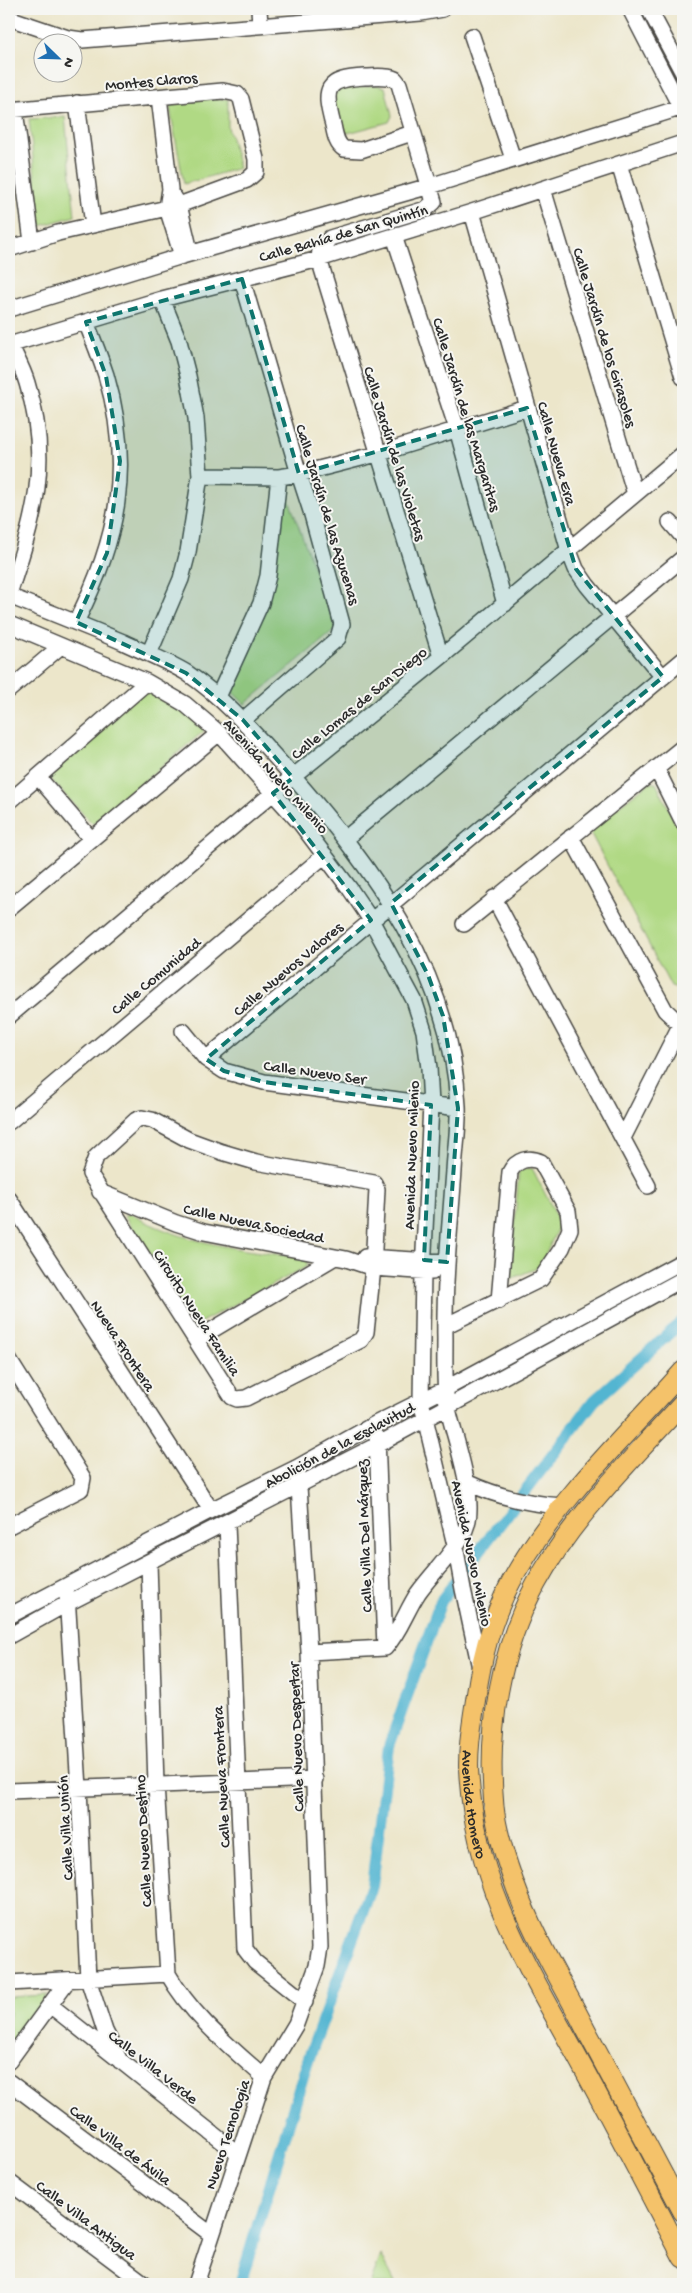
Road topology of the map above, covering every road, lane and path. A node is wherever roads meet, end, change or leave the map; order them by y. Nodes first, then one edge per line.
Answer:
1 (259, 9) edge
2 (443, 9) edge
3 (630, 9) edge
4 (649, 9) edge
5 (354, 13) edge
6 (9, 18) edge
7 (260, 26) junction
8 (472, 36) dead end
9 (683, 73) edge
10 (159, 96) junction
11 (77, 103) junction
12 (682, 109) edge
13 (12, 110) edge
14 (412, 133) junction
15 (683, 143) edge
16 (513, 159) junction
17 (619, 164) junction
18 (430, 186) junction
19 (543, 189) junction
20 (173, 206) junction
21 (472, 212) junction
22 (93, 225) junction
23 (394, 236) junction
24 (32, 242) junction
25 (9, 249) edge
26 (187, 255) junction
27 (319, 259) junction
28 (242, 279) junction
29 (162, 299) junction
30 (9, 309) edge
31 (86, 322) junction
32 (10, 344) edge
33 (683, 377) edge
34 (527, 408) junction
35 (458, 429) junction
36 (377, 454) junction
37 (683, 454) edge
38 (298, 474) junction
39 (200, 476) junction
40 (279, 478) junction
41 (635, 494) junction
42 (670, 522) dead end
43 (683, 537) edge
44 (569, 551) junction
45 (683, 558) edge
46 (9, 595) edge
47 (504, 604) junction
48 (614, 616) junction
49 (76, 622) junction
50 (9, 624) edge
51 (61, 646) junction
52 (149, 654) junction
53 (440, 657) junction
54 (683, 660) edge
55 (663, 677) junction
56 (147, 682) junction
57 (9, 690) edge
58 (218, 697) junction
59 (243, 720) junction
60 (219, 733) junction
61 (683, 747) edge
62 (656, 768) junction
63 (39, 778) junction
64 (294, 778) junction
65 (273, 793) junction
66 (9, 802) edge
67 (683, 822) edge
68 (571, 837) junction
69 (346, 838) junction
70 (90, 839) junction
71 (324, 855) junction
72 (494, 898) junction
73 (391, 903) junction
74 (9, 908) edge
75 (371, 920) junction
76 (464, 924) dead end
77 (9, 1016) edge
78 (682, 1024) edge
79 (183, 1031) dead end
80 (678, 1044) edge
81 (206, 1059) junction
82 (431, 1105) junction
83 (458, 1108) junction
84 (9, 1122) edge
85 (623, 1138) junction
86 (648, 1186) dead end
87 (100, 1192) junction
88 (9, 1199) edge
89 (341, 1258) junction
90 (683, 1260) edge
91 (373, 1262) junction
92 (424, 1266) junction
93 (447, 1267) junction
94 (683, 1279) edge
95 (498, 1301) junction
96 (445, 1326) junction
97 (197, 1339) junction
98 (9, 1360) edge
99 (683, 1371) edge
100 (445, 1389) junction
101 (421, 1401) junction
102 (683, 1403) edge
103 (448, 1405) junction
104 (425, 1418) junction
105 (375, 1424) junction
106 (377, 1445) junction
107 (296, 1468) junction
108 (466, 1482) junction
109 (299, 1486) junction
110 (563, 1506) junction
111 (210, 1510) junction
112 (227, 1524) junction
113 (9, 1526) edge
114 (455, 1545) junction
115 (149, 1563) junction
116 (66, 1587) junction
117 (68, 1603) junction
118 (9, 1616) edge
119 (9, 1636) edge
120 (385, 1648) junction
121 (309, 1652) junction
122 (480, 1668) junction
123 (314, 1779) junction
124 (237, 1782) junction
125 (156, 1785) junction
126 (80, 1788) junction
127 (9, 1791) edge
128 (168, 1974) junction
129 (88, 1979) junction
130 (68, 1980) junction
131 (9, 1983) edge
132 (305, 2002) junction
133 (50, 2005) junction
134 (9, 2061) edge
135 (120, 2061) junction
136 (264, 2077) junction
137 (9, 2082) edge
138 (237, 2153) junction
139 (9, 2182) edge
140 (683, 2212) edge
141 (212, 2235) junction
142 (683, 2258) edge
143 (145, 2284) edge
144 (196, 2284) edge

1 - 7 street
2 - 5 street
3 - 12 street
4 - 9 street
5 - 7 street
6 - 7 street
8 - 16 street
10 - 11 street, Montes Claros
10 - 20 street
10 - 20 street, Montes Claros
11 - 13 street, Montes Claros
11 - 22 street
12 - 16 street, Calle Bahía de San Quintín
13 - 24 street
14 - 14 street
14 - 18 street
15 - 17 street, Calle Bahía de San Quintín
16 - 18 street, Calle Bahía de San Quintín
17 - 19 street, Calle Bahía de San Quintín
17 - 33 street
18 - 26 street, Calle Bahía de San Quintín
18 - 27 street
19 - 21 street, Calle Bahía de San Quintín
19 - 41 street, Calle Jardín de los Girasoles
20 - 22 street
20 - 26 street
21 - 23 street, Calle Bahía de San Quintín
21 - 34 street, Calle Nueva Era
22 - 24 street
23 - 27 street, Calle Bahía de San Quintín
23 - 35 street, Calle Jardín de las Margaritas
24 - 25 street
26 - 30 street, Calle Bahía de San Quintín
27 - 28 street, Calle Bahía de San Quintín
27 - 36 street, Calle Jardín de las Violetas
28 - 29 street, Calle Bahía de San Quintín
28 - 38 street, Calle Jardín de las Azucenas
29 - 31 street, Calle Bahía de San Quintín
29 - 39 street
31 - 32 street, Calle Bahía de San Quintín
31 - 49 street
32 - 46 street
34 - 35 street
34 - 44 street, Calle Nueva Era
35 - 36 street
35 - 47 street, Calle Jardín de las Margaritas
36 - 38 street
36 - 53 street, Calle Jardín de las Violetas
37 - 41 street, Calle Lomas de San Diego
38 - 40 street
38 - 59 street, Calle Jardín de las Azucenas
39 - 40 street
39 - 52 street
40 - 58 street
41 - 44 street, Calle Lomas de San Diego
42 - 43 street
44 - 47 street, Calle Lomas de San Diego
44 - 48 street, Calle Nueva Era
45 - 48 street
46 - 49 street, Avenida Nuevo Milenio
47 - 53 street, Calle Lomas de San Diego
48 - 55 street, Calle Nueva Era
48 - 69 street
49 - 52 street, Avenida Nuevo Milenio
50 - 51 street, Avenida Nuevo Milenio
51 - 56 street, Avenida Nuevo Milenio
51 - 57 street
52 - 58 street, Avenida Nuevo Milenio
53 - 64 street, Calle Lomas de San Diego
54 - 55 street, Calle Nuevos Valores
55 - 73 street, Calle Nuevos Valores
56 - 60 street, Avenida Nuevo Milenio
56 - 63 street
58 - 59 street, Avenida Nuevo Milenio
59 - 64 street, Avenida Nuevo Milenio
60 - 65 street, Avenida Nuevo Milenio
60 - 70 street
61 - 62 street
62 - 67 street
62 - 68 street
63 - 66 street
63 - 70 street
64 - 65 street, Calle Lomas de San Diego
64 - 69 street, Avenida Nuevo Milenio
65 - 71 street, Avenida Nuevo Milenio
65 - 77 street, Calle Lomas de San Diego
68 - 72 street
68 - 78 street
69 - 73 street, Avenida Nuevo Milenio
70 - 74 street
71 - 75 street, Avenida Nuevo Milenio
71 - 84 street, Calle Comunidad
72 - 76 street
72 - 85 street
73 - 75 street, Calle Nuevos Valores
73 - 83 street, Avenida Nuevo Milenio
75 - 81 street, Calle Nuevos Valores
75 - 82 street, Avenida Nuevo Milenio
78 - 80 street
79 - 81 street, Calle Nuevo Ser
80 - 85 street
81 - 82 street, Calle Nuevo Ser
82 - 83 street, Calle Nuevo Ser
82 - 92 street, Avenida Nuevo Milenio
83 - 93 street, Avenida Nuevo Milenio
85 - 86 street
87 - 89 street, Calle Nueva Sociedad
87 - 91 street, Circuito Nueva Familia
87 - 97 street, Circuito Nueva Familia
88 - 111 street, Nueva Frontera
89 - 91 street, Calle Nueva Sociedad
89 - 97 street
90 - 100 street, Abolición de la Esclavitud
91 - 92 street, Calle Nueva Sociedad
91 - 97 street, Circuito Nueva Familia
92 - 93 street, Calle Nueva Sociedad
92 - 101 street, Avenida Nuevo Milenio
93 - 96 street, Avenida Nuevo Milenio
94 - 103 street, Abolición de la Esclavitud
95 - 95 street
95 - 96 street
96 - 100 street, Avenida Nuevo Milenio
98 - 113 street
99 - 110 main road, Avenida Homero
100 - 101 street, Abolición de la Esclavitud
100 - 103 street, Avenida Nuevo Milenio
101 - 104 street, Avenida Nuevo Milenio
101 - 105 street, Abolición de la Esclavitud
102 - 140 main road, Avenida Homero
103 - 104 street, Abolición de la Esclavitud
103 - 108 street, Avenida Nuevo Milenio
104 - 106 street, Abolición de la Esclavitud
104 - 114 street, Avenida Nuevo Milenio
105 - 106 street, Calle Villa Del Márquez
105 - 107 street, Abolición de la Esclavitud
106 - 109 street, Abolición de la Esclavitud
106 - 120 street, Calle Villa Del Márquez
107 - 109 street, Calle Nuevo Despertar
107 - 111 street, Abolición de la Esclavitud
108 - 110 street
108 - 114 street, Avenida Nuevo Milenio
109 - 112 street, Abolición de la Esclavitud
109 - 121 street, Calle Nuevo Despertar
110 - 122 main road, Avenida Homero
111 - 116 street, Abolición de la Esclavitud
112 - 115 street, Abolición de la Esclavitud
112 - 124 street, Calle Nueva Frontera
114 - 120 street, Avenida Nuevo Milenio
114 - 122 street, Avenida Nuevo Milenio
115 - 117 street, Abolición de la Esclavitud
115 - 125 street, Calle Nuevo Destino
116 - 117 street, Calle Villa Unión
116 - 118 street, Abolición de la Esclavitud
117 - 119 street, Abolición de la Esclavitud
117 - 126 street, Calle Villa Unión
120 - 121 street
121 - 123 street, Calle Nuevo Despertar
122 - 142 main road, Avenida Homero
123 - 124 street
123 - 132 street, Calle Nuevo Despertar
124 - 125 street
124 - 132 street, Calle Nueva Frontera
125 - 126 street
125 - 128 street, Calle Nuevo Destino
126 - 127 street
126 - 129 street, Calle Villa Unión
128 - 129 street
128 - 136 street, Calle Nuevo Destino
129 - 130 street
129 - 135 street, Calle Villa Unión
130 - 131 street
130 - 133 street
132 - 136 street, Nuevo Tecnologia
133 - 134 street
133 - 135 street, Calle Villa Verde
135 - 138 street, Calle Villa Verde
136 - 138 street, Nuevo Tecnologia
137 - 141 street, Calle Villa de Ávila
138 - 141 street, Nuevo Tecnologia
139 - 143 street, Calle Villa Antigua
141 - 144 street, Nuevo Tecnologia

